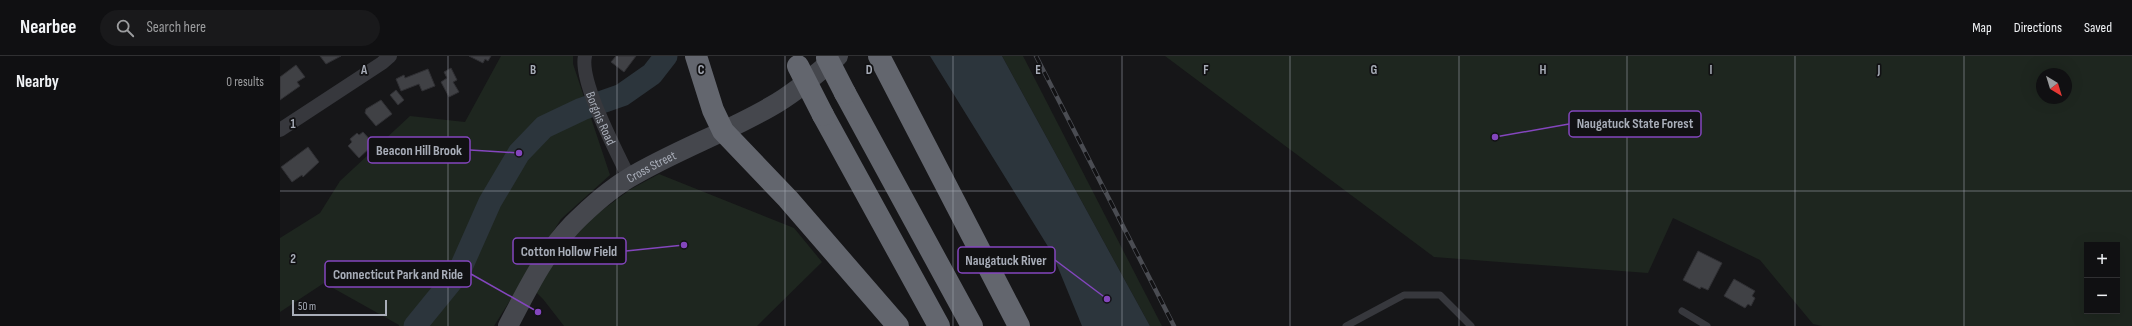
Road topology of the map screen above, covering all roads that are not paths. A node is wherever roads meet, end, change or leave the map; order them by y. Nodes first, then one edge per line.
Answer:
1 (390, 56) edge
2 (585, 56) edge
3 (696, 56) edge
4 (793, 56) edge
5 (826, 56) edge
6 (838, 56) edge
7 (879, 56) edge
8 (280, 130) edge
9 (723, 131) junction
10 (629, 178) junction
11 (1682, 311) dead end
12 (508, 326) edge
13 (898, 326) edge
14 (939, 326) edge
15 (972, 326) edge
16 (1019, 326) edge
17 (1346, 326) edge
18 (1471, 326) edge
19 (1707, 326) edge

1 - 8 street
2 - 10 street, Borgnis Road
3 - 9 highway
4 - 14 highway, bridge
5 - 15 highway, bridge
6 - 9 street, Cross Street
7 - 16 highway
9 - 10 street, Cross Street
9 - 13 highway
10 - 12 street, Cross Street
11 - 19 lane
17 - 18 lane

